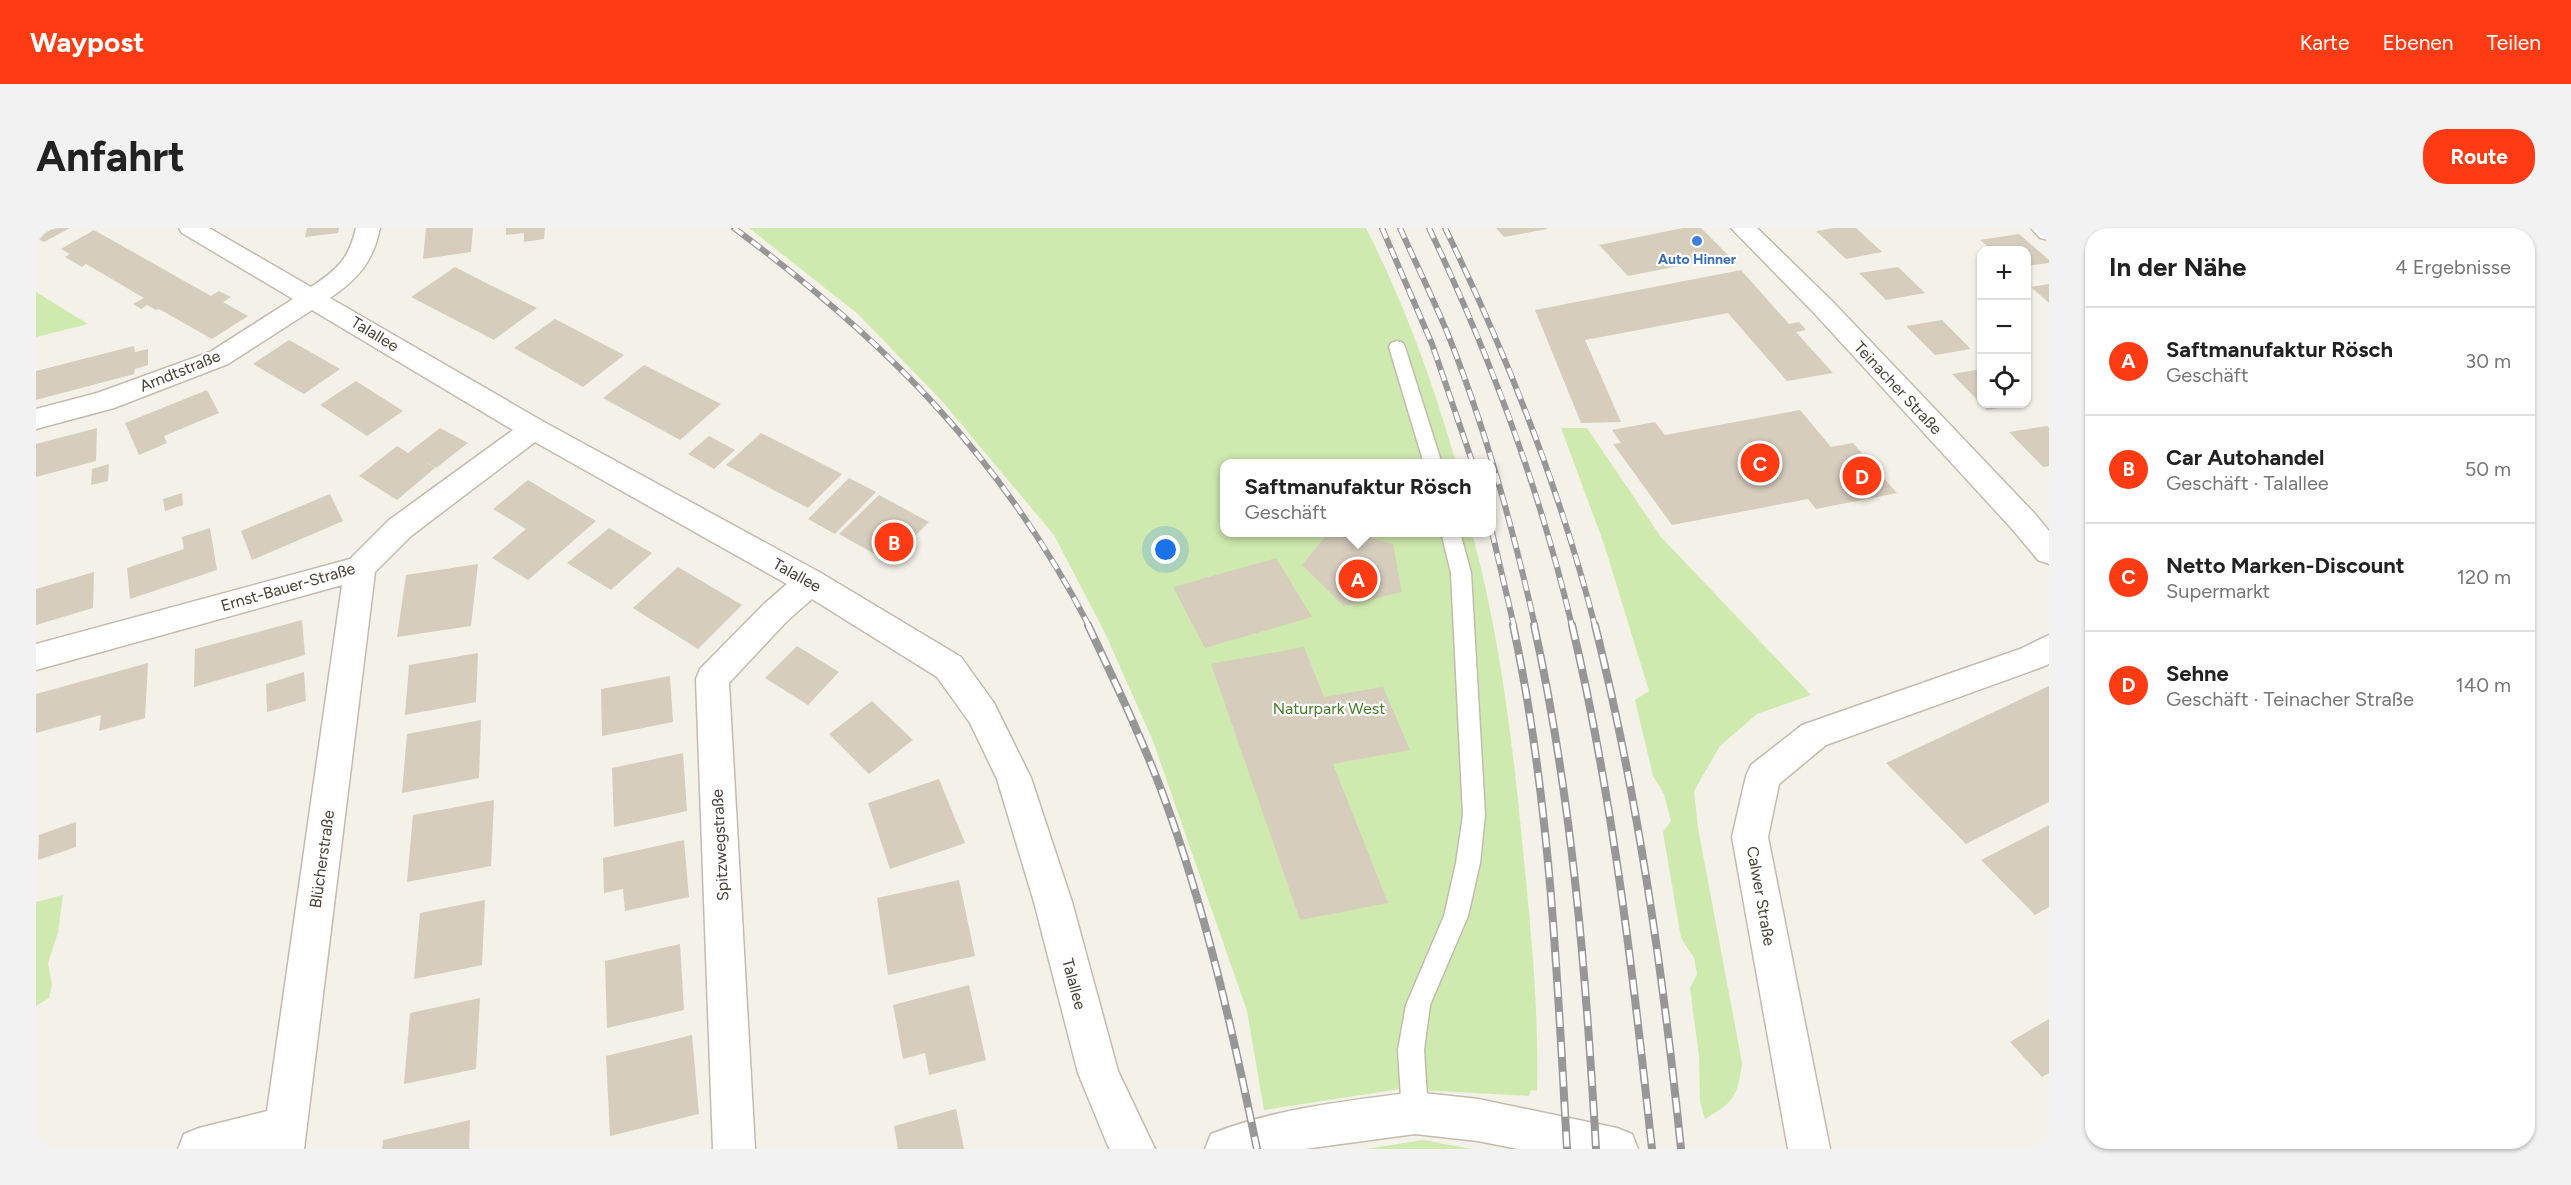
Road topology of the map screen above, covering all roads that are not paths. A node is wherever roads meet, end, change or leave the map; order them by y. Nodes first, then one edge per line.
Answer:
1 (190, 228) edge
2 (368, 228) edge
3 (1743, 228) edge
4 (2043, 228) edge
5 (2049, 233) edge
6 (312, 297) junction
7 (1397, 347) dead end
8 (36, 419) edge
9 (534, 429) junction
10 (1431, 459) edge
11 (1451, 537) edge
12 (2049, 552) edge
13 (360, 568) junction
14 (810, 582) junction
15 (2049, 648) edge
16 (36, 657) edge
17 (1415, 1113) junction
18 (285, 1138) edge
19 (199, 1149) edge
20 (735, 1149) edge
21 (1134, 1149) edge
22 (1226, 1149) edge
23 (1617, 1149) edge
24 (1809, 1149) edge

1 - 6 street, Talallee
2 - 6 street, Arndtstraße
3 - 12 street, Teinacher Straße
4 - 5 street
6 - 8 street, Arndtstraße
6 - 9 street, Talallee
7 - 10 lane
9 - 13 street, Ernst-Bauer-Straße
9 - 14 street, Talallee
11 - 17 lane
13 - 16 street, Ernst-Bauer-Straße
13 - 18 street, Blücherstraße
14 - 20 street, Spitzwegstraße
14 - 21 street, Talallee
15 - 24 street, Calwer Straße
17 - 22 street
17 - 23 street
18 - 19 street

